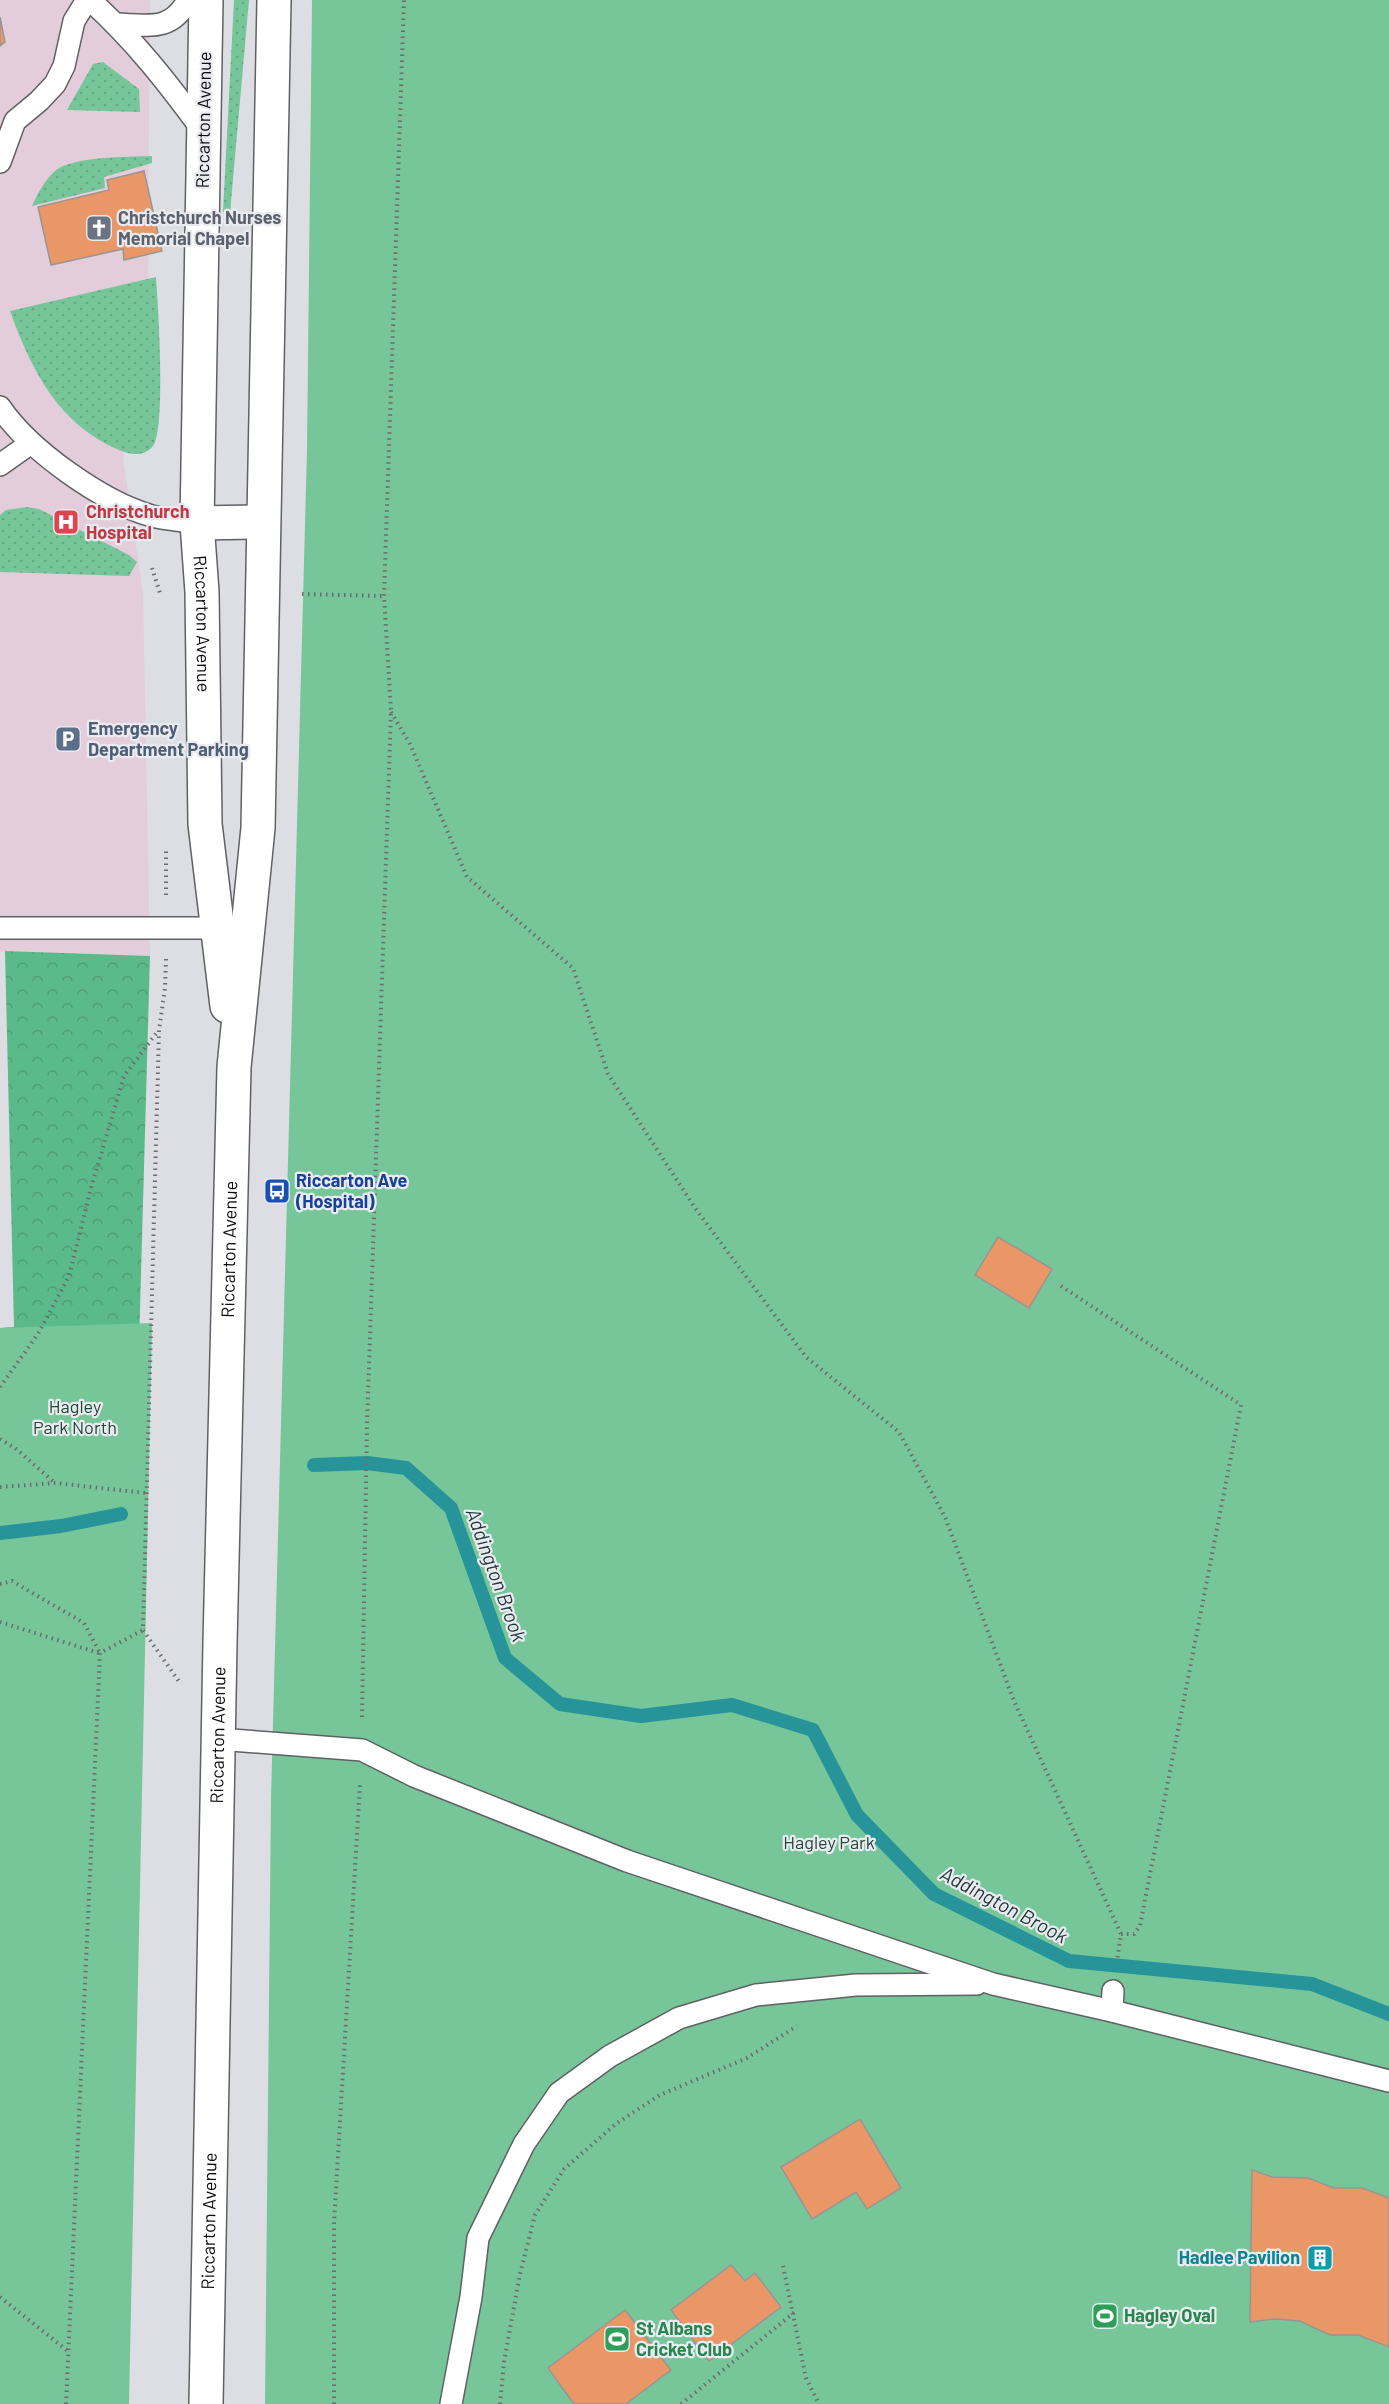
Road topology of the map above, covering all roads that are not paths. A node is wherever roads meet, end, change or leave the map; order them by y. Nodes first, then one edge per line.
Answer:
1 (89, 0) edge
2 (188, 0) edge
3 (206, 0) edge
4 (274, 0) edge
5 (117, 24) junction
6 (203, 131) junction
7 (0, 162) edge
8 (0, 407) edge
9 (31, 443) junction
10 (0, 465) edge
11 (263, 522) junction
12 (197, 523) junction
13 (0, 928) edge
14 (232, 928) junction
15 (218, 1740) junction
16 (993, 1984) junction
17 (1389, 2081) edge
18 (206, 2404) edge
19 (452, 2404) edge

1 - 5 lane
1 - 7 lane
2 - 5 lane
3 - 6 main road, Riccarton Avenue
4 - 11 main road, Riccarton Avenue
5 - 6 lane
6 - 12 main road, Riccarton Avenue
8 - 9 lane
9 - 10 lane
9 - 12 lane
11 - 12 main road
11 - 14 main road, Riccarton Avenue
12 - 14 main road, Riccarton Avenue
13 - 14 lane
14 - 15 main road, Riccarton Avenue
15 - 16 lane
15 - 18 main road, Riccarton Avenue
16 - 17 lane
16 - 19 lane

